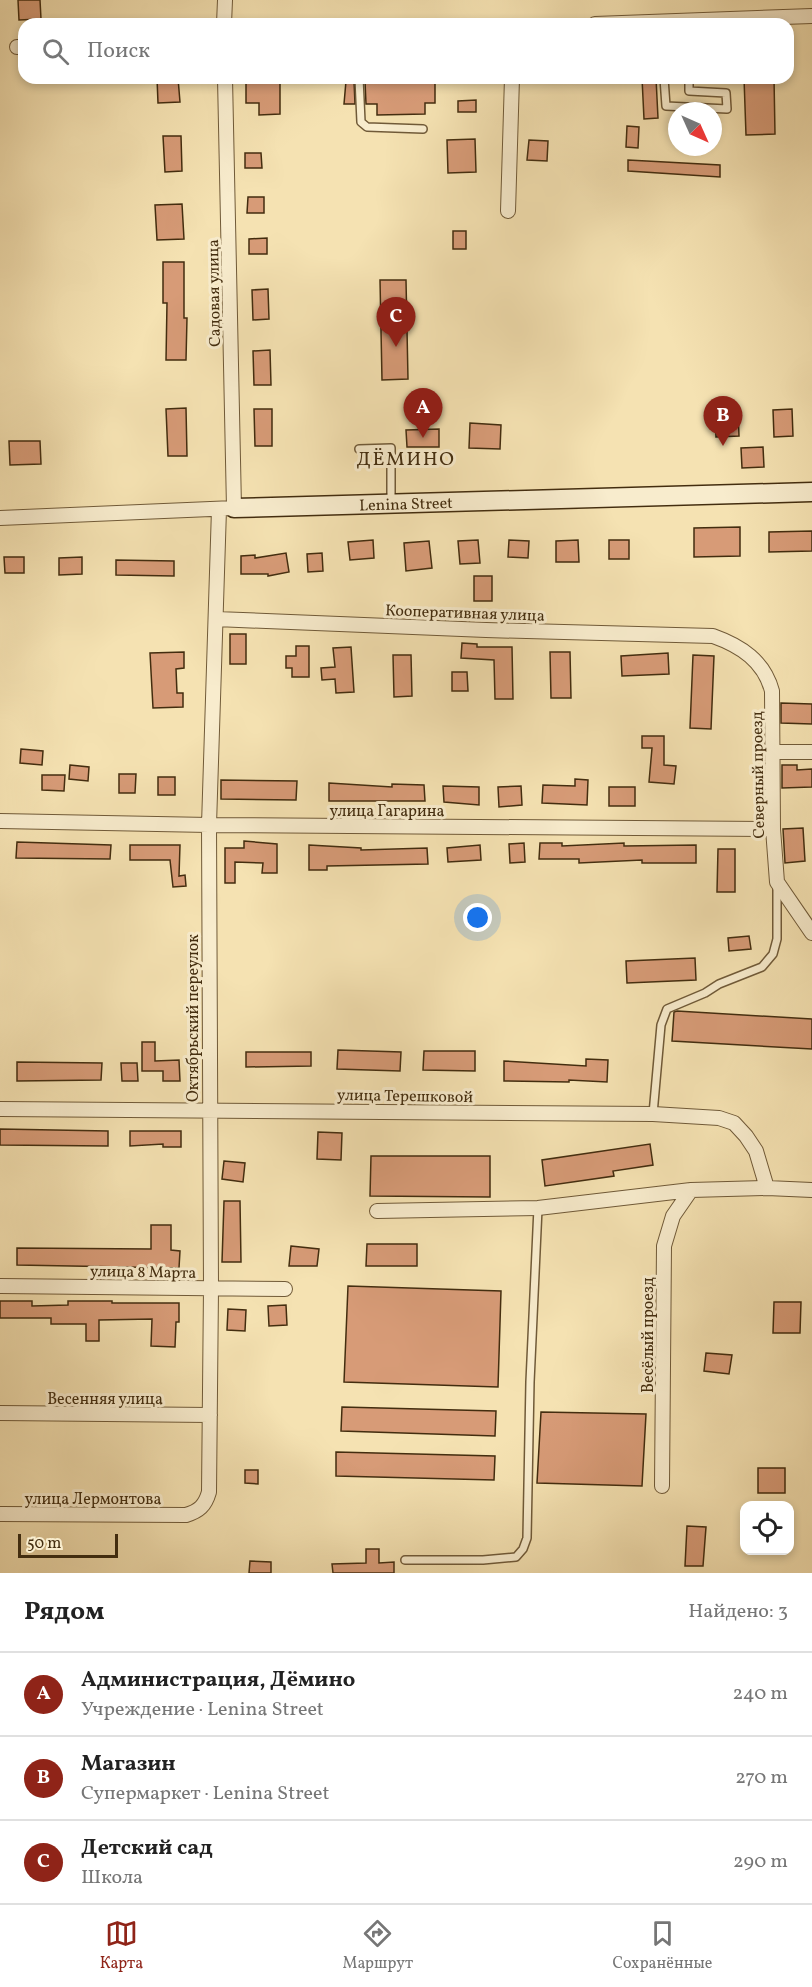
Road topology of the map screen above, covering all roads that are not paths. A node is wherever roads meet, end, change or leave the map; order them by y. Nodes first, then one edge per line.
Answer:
1 (225, 0) edge
2 (812, 16) edge
3 (224, 18) edge
4 (770, 18) edge
5 (225, 84) edge
6 (359, 84) edge
7 (512, 84) edge
8 (664, 84) edge
9 (689, 84) edge
10 (689, 91) junction
11 (690, 102) edge
12 (668, 106) edge
13 (722, 109) edge
14 (423, 129) dead end
15 (508, 211) dead end
16 (359, 449) dead end
17 (812, 492) edge
18 (391, 504) junction
19 (227, 508) junction
20 (0, 519) edge
21 (216, 619) junction
22 (713, 636) joint
23 (774, 752) junction
24 (812, 752) edge
25 (0, 821) edge
26 (209, 825) junction
27 (773, 830) junction
28 (777, 882) junction
29 (812, 933) edge
30 (0, 1109) edge
31 (209, 1110) junction
32 (653, 1114) junction
33 (767, 1188) junction
34 (691, 1190) junction
35 (812, 1190) edge
36 (538, 1208) junction
37 (377, 1211) dead end
38 (0, 1286) edge
39 (211, 1288) junction
40 (285, 1289) dead end
41 (0, 1413) edge
42 (210, 1415) junction
43 (662, 1486) dead end
44 (0, 1514) edge
45 (186, 1515) joint
46 (405, 1560) dead end

1 - 3 street
2 - 4 street
5 - 19 street, Садовая улица
6 - 14 lane
7 - 15 street
8 - 12 lane
9 - 10 lane
10 - 11 lane
10 - 13 lane
16 - 18 lane
17 - 18 street, Lenina Street
18 - 19 street, Lenina Street
19 - 20 street, Lenina Street
19 - 21 street, Октябрьский переулок
21 - 22 street, Кооперативная улица
21 - 26 street, Октябрьский переулок
22 - 23 street, Северный проезд
23 - 24 street
23 - 27 street, Северный проезд
25 - 26 street, улица Гагарина
26 - 27 street, улица Гагарина
26 - 31 street, Октябрьский переулок
27 - 28 street, Северный проезд
28 - 29 street
28 - 32 lane
30 - 31 street, улица Терешковой
31 - 32 street, улица Терешковой
31 - 39 street, Октябрьский переулок
32 - 33 street, улица Терешковой
33 - 34 street
33 - 35 street
34 - 36 street
34 - 43 street, Весёлый проезд
36 - 37 street
36 - 46 lane
38 - 39 street, улица 8 Марта
39 - 40 street, улица 8 Марта
39 - 42 street, Октябрьский переулок
41 - 42 street, Весенняя улица
42 - 45 street, Октябрьский переулок
44 - 45 street, улица Лермонтова

